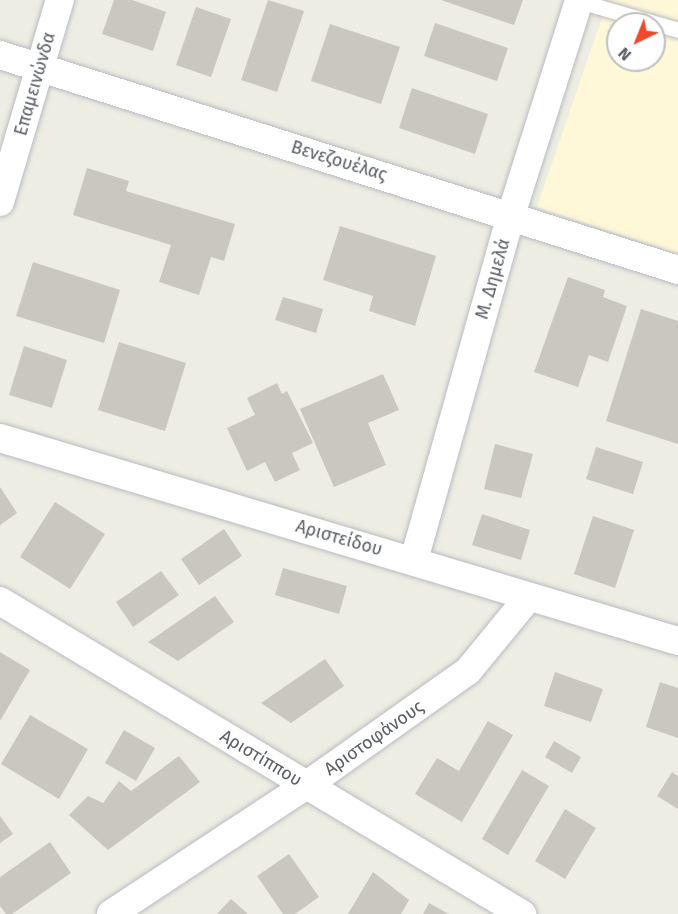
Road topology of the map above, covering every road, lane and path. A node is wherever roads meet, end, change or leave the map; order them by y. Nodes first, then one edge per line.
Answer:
1 (60, 0) edge
2 (579, 0) edge
3 (678, 30) edge
4 (0, 55) edge
5 (40, 68) junction
6 (0, 202) edge
7 (511, 215) junction
8 (678, 270) edge
9 (0, 438) edge
10 (414, 560) junction
11 (528, 598) junction
12 (0, 601) edge
13 (678, 641) edge
14 (307, 785) junction
15 (111, 914) edge
16 (522, 914) edge

1 - 5 street, Επαμεινώνδα
2 - 3 lane
2 - 7 street, Μ. Δημελά
4 - 5 street, Βενεζουέλας
5 - 6 street, Επαμεινώνδα
5 - 7 street, Βενεζουέλας
7 - 8 street, Βενεζουέλας
7 - 10 street, Μ. Δημελά
9 - 10 street, Αριστείδου
10 - 11 street, Αριστείδου
11 - 13 street, Αριστείδου
11 - 14 street, Αριστοφάνους
12 - 14 street, Αριστίππου
14 - 15 street, Αριστοφάνους
14 - 16 street, Αριστίππου

